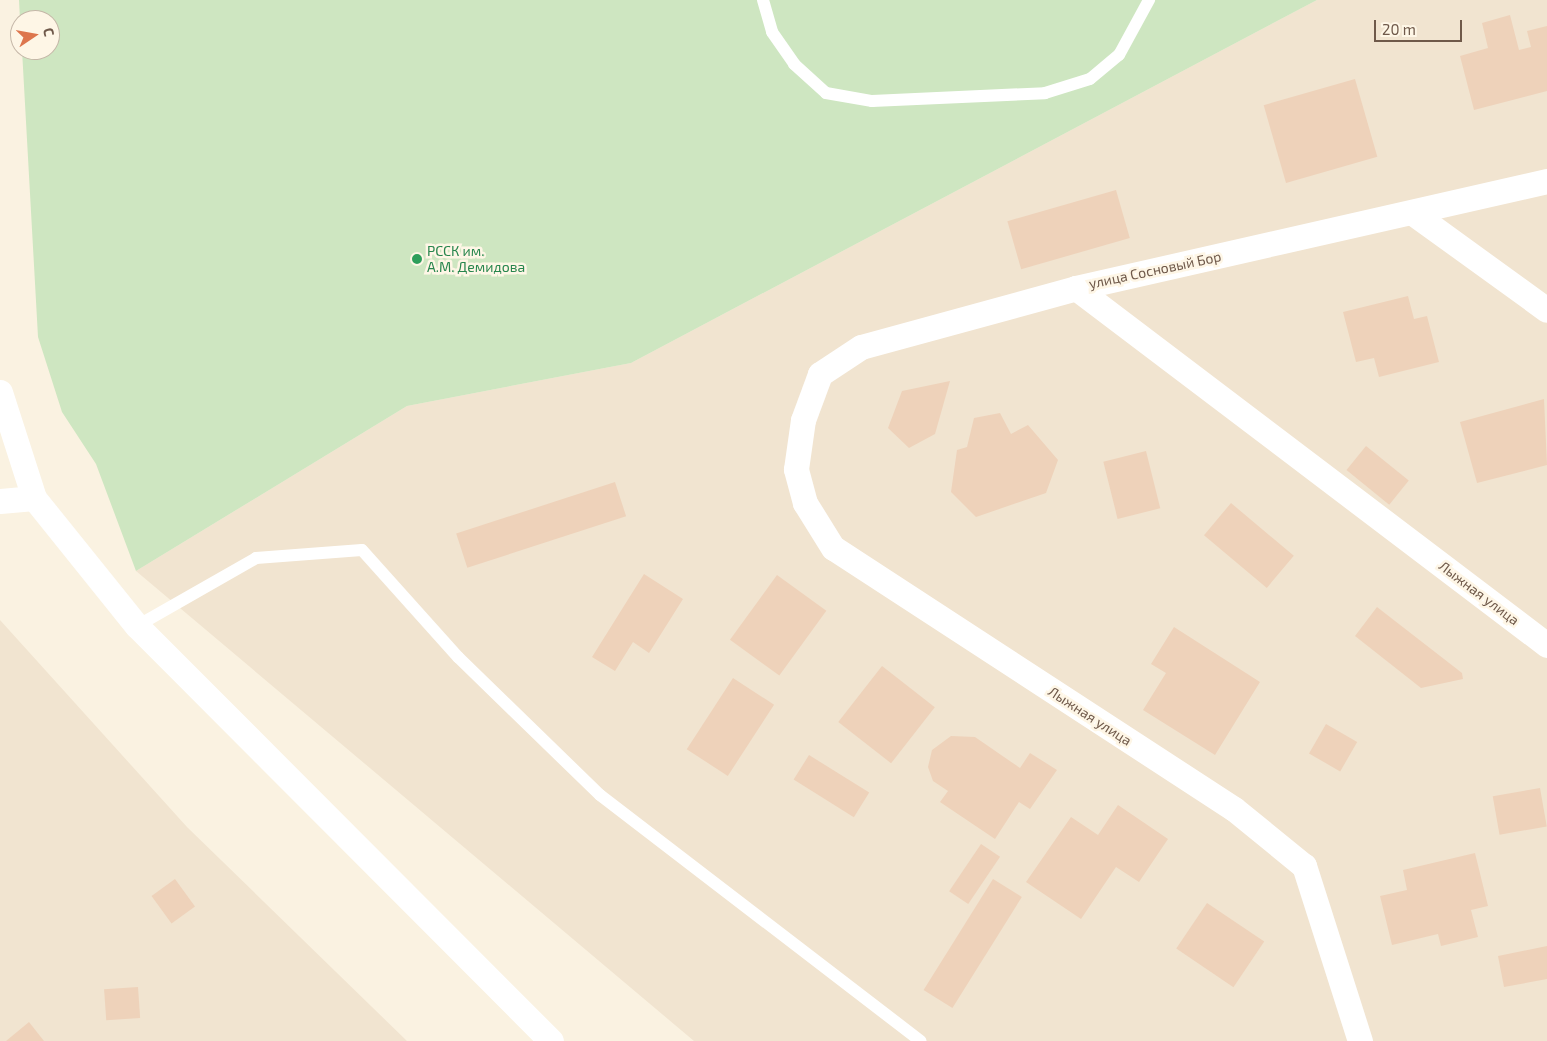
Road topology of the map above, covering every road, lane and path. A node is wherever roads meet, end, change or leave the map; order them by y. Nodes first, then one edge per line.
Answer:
1 (763, 0) edge
2 (1149, 0) edge
3 (1547, 181) edge
4 (1414, 213) junction
5 (1076, 288) junction
6 (1547, 310) edge
7 (0, 392) edge
8 (803, 420) joint
9 (34, 498) junction
10 (0, 501) edge
11 (137, 626) junction
12 (1547, 645) edge
13 (551, 1041) edge
14 (921, 1041) edge
15 (1360, 1041) edge

1 - 2 lane
3 - 4 street, улица Сосновый Бор
4 - 5 street, улица Сосновый Бор
4 - 6 street
5 - 8 street, улица Сосновый Бор
5 - 12 street, Лыжная улица
7 - 9 street
8 - 15 street, Лыжная улица
9 - 10 street
9 - 11 street
11 - 13 street
11 - 14 lane

